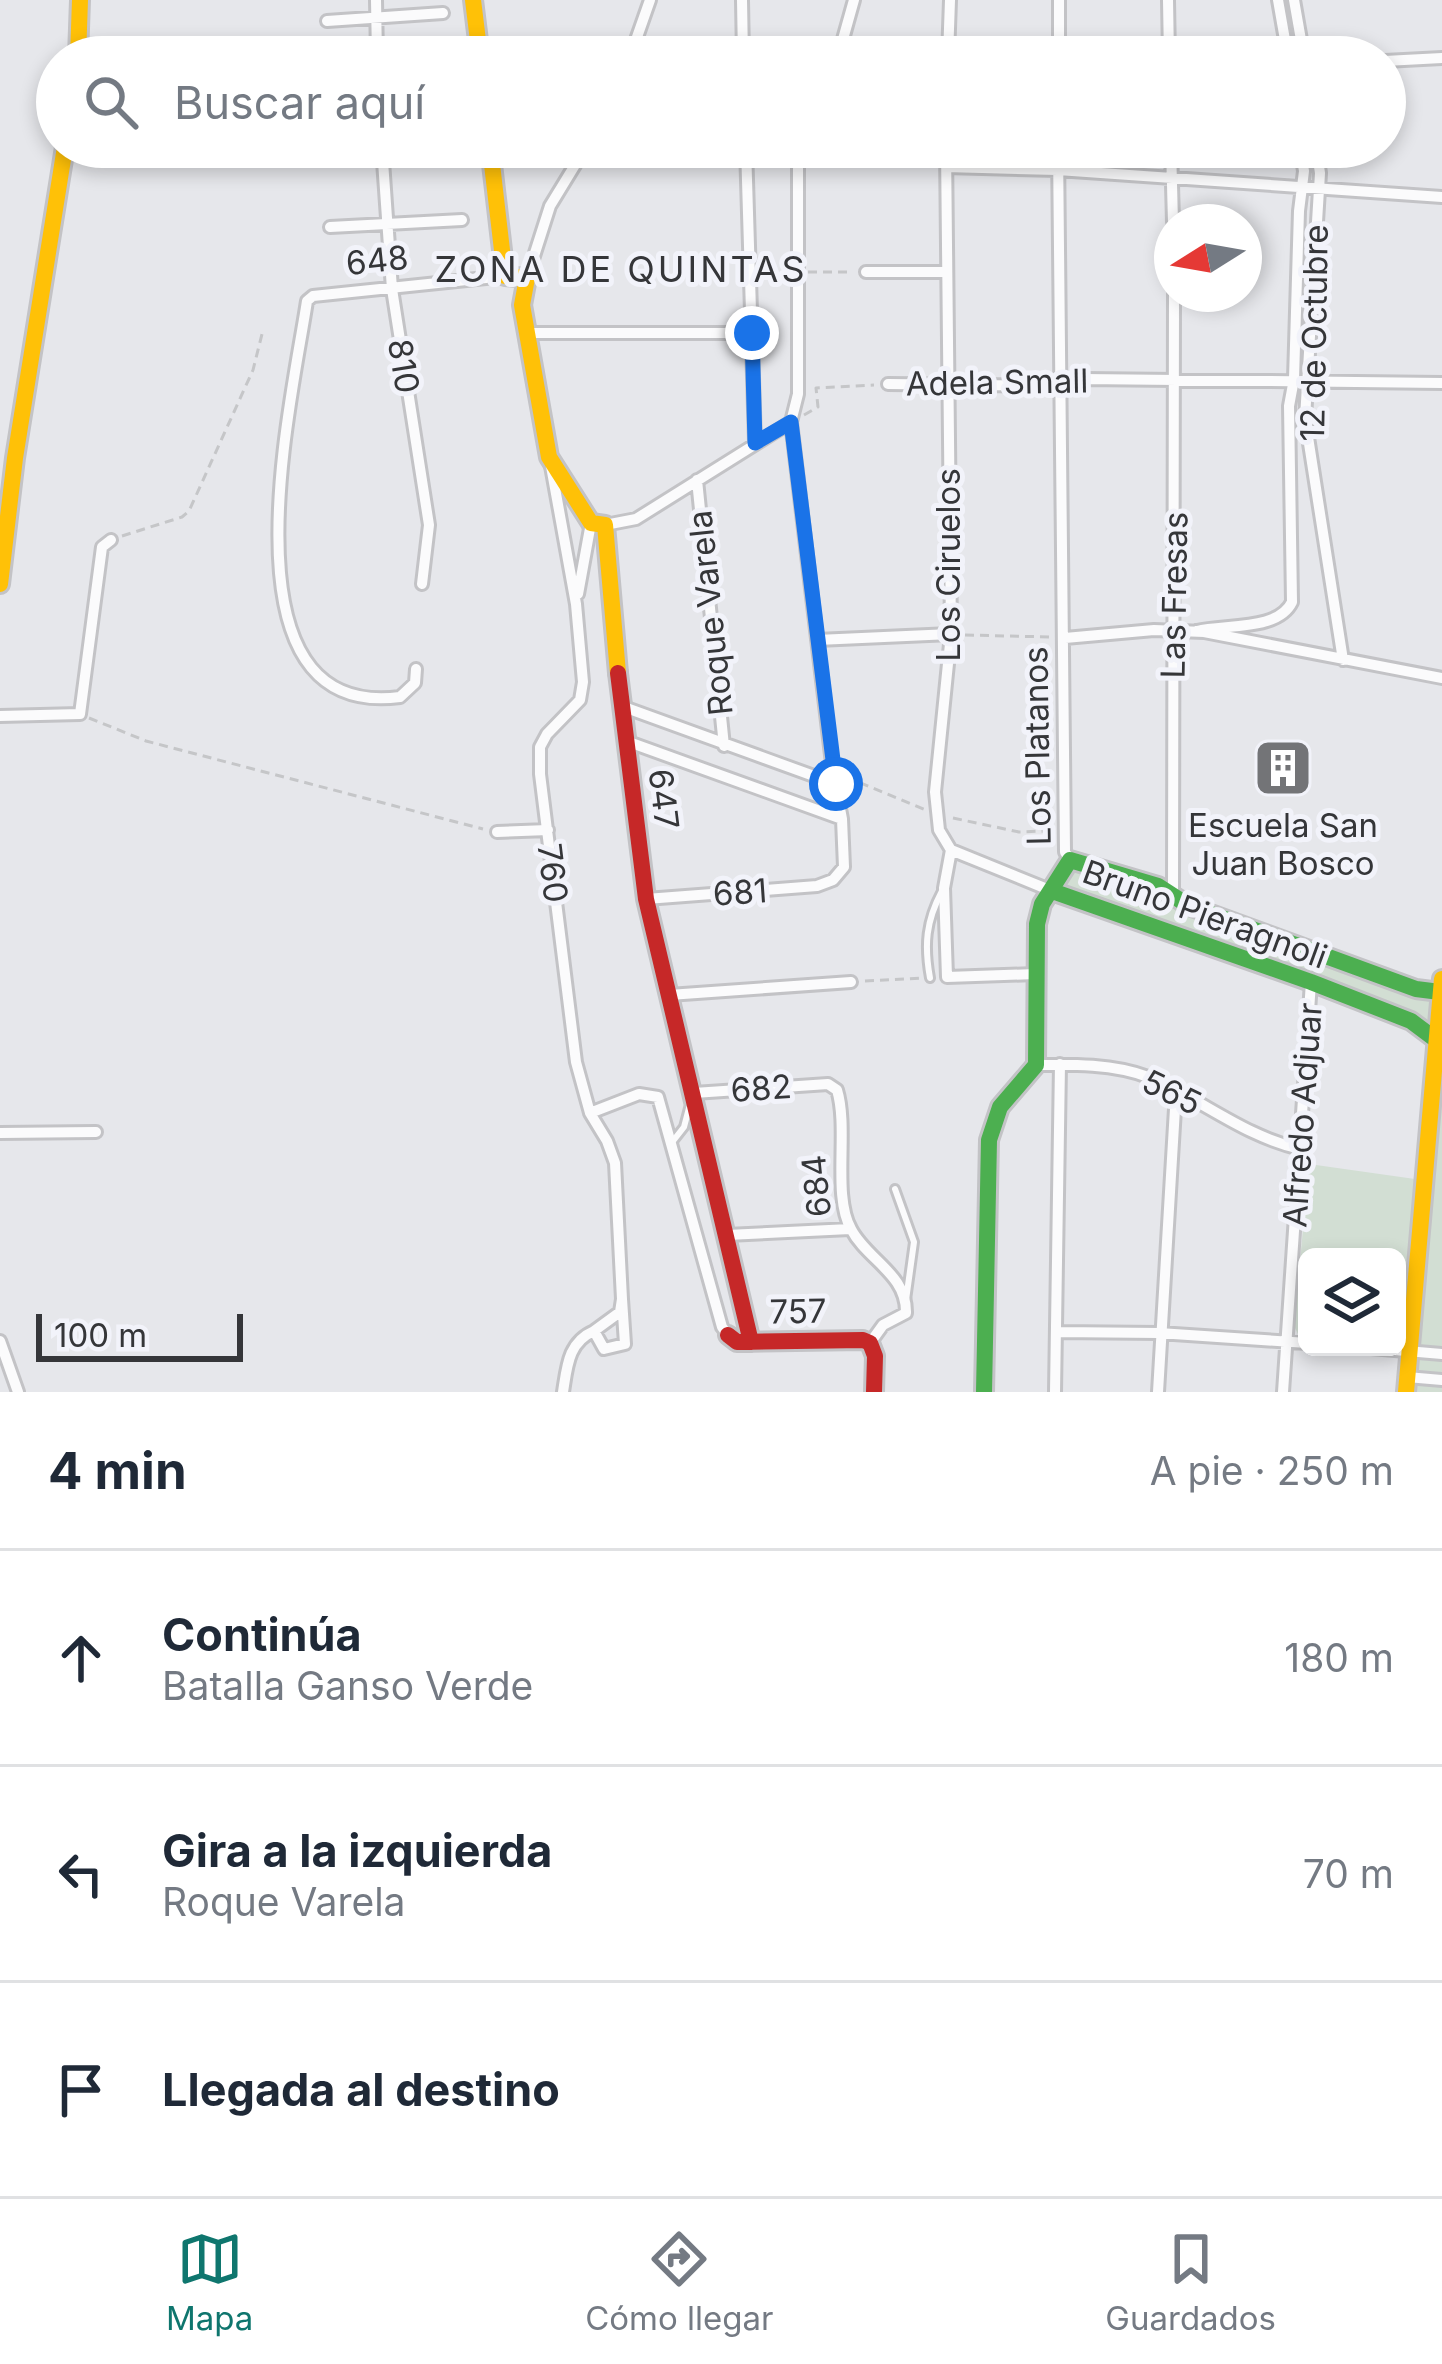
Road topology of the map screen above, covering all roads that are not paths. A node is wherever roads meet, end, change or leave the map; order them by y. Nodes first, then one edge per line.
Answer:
1 (80, 0) edge
2 (376, 0) edge
3 (473, 0) edge
4 (650, 0) edge
5 (742, 0) edge
6 (854, 0) edge
7 (950, 0) edge
8 (1059, 0) edge
9 (1168, 0) edge
10 (1278, 0) edge
11 (1294, 0) edge
12 (443, 13) dead end
13 (374, 16) junction
14 (327, 20) dead end
15 (79, 36) edge
16 (375, 36) edge
17 (477, 36) edge
18 (637, 36) edge
19 (743, 36) edge
20 (844, 36) edge
21 (949, 36) edge
22 (1059, 36) edge
23 (1169, 36) edge
24 (1284, 36) edge
25 (1300, 36) edge
26 (1442, 58) edge
27 (1406, 60) edge
28 (62, 168) edge
29 (383, 168) edge
30 (492, 168) edge
31 (573, 168) edge
32 (747, 168) edge
33 (798, 168) edge
34 (946, 168) edge
35 (1002, 168) edge
36 (1172, 168) edge
37 (1302, 168) edge
38 (1317, 168) edge
39 (1058, 170) junction
40 (1172, 178) junction
41 (1303, 189) junction
42 (1318, 190) junction
43 (1442, 196) edge
44 (1173, 204) edge
45 (462, 220) dead end
46 (387, 225) junction
47 (330, 226) dead end
48 (866, 272) road end
49 (946, 272) junction
50 (505, 276) junction
51 (527, 278) junction
52 (392, 289) junction
53 (1174, 312) edge
54 (526, 333) junction
55 (752, 333) junction
56 (1301, 379) junction
57 (1176, 380) junction
58 (1442, 383) edge
59 (887, 384) road end
60 (948, 384) junction
61 (1062, 384) junction
62 (791, 422) junction
63 (755, 443) junction
64 (549, 457) junction
65 (697, 480) junction
66 (598, 524) junction
67 (111, 540) road end
68 (0, 584) edge
69 (422, 584) dead end
70 (576, 604) junction
71 (1172, 629) junction
72 (1196, 632) junction
73 (951, 634) junction
74 (1065, 638) junction
75 (818, 640) junction
76 (1342, 660) junction
77 (416, 669) dead end
78 (1442, 678) edge
79 (621, 706) junction
80 (0, 716) edge
81 (626, 741) junction
82 (724, 746) junction
83 (834, 778) junction
84 (842, 819) junction
85 (548, 830) junction
86 (497, 832) road end
87 (951, 850) junction
88 (1070, 860) junction
89 (944, 888) junction
90 (1052, 891) junction
91 (1173, 895) junction
92 (646, 899) junction
93 (1035, 974) junction
94 (930, 978) road end
95 (851, 982) road end
96 (1311, 982) junction
97 (1442, 988) edge
98 (669, 995) junction
99 (1437, 1049) edge
100 (1060, 1064) junction
101 (1036, 1065) junction
102 (828, 1084) joint
103 (1176, 1092) junction
104 (694, 1093) junction
105 (590, 1113) junction
106 (1436, 1118) edge
107 (96, 1132) dead end
108 (0, 1133) edge
109 (674, 1141) junction
110 (1300, 1149) junction
111 (895, 1189) dead end
112 (850, 1229) junction
113 (727, 1235) junction
114 (622, 1299) junction
115 (906, 1304) junction
116 (594, 1331) junction
117 (1057, 1331) junction
118 (1159, 1333) junction
119 (728, 1335) joint
120 (0, 1341) edge
121 (1287, 1341) junction
122 (752, 1342) junction
123 (1298, 1342) edge
124 (870, 1343) junction
125 (1406, 1352) edge
126 (1409, 1352) junction
127 (1442, 1354) edge
128 (1442, 1380) edge
129 (1406, 1384) edge
130 (18, 1392) edge
131 (563, 1392) edge
132 (874, 1392) edge
133 (984, 1392) edge
134 (1055, 1392) edge
135 (1158, 1392) edge
136 (1283, 1392) edge

1 - 15 street
2 - 13 street
3 - 17 street
4 - 18 street
5 - 19 street
6 - 20 street
7 - 21 street
8 - 22 street
9 - 23 street
10 - 24 street
11 - 25 street
12 - 13 street
13 - 14 street
13 - 16 street
26 - 27 street
28 - 68 street
29 - 46 street, 810
30 - 50 street
31 - 51 street
32 - 55 street
33 - 62 street
34 - 49 street, Los Ciruelos
35 - 39 street
36 - 40 street
37 - 41 street, 12 de Octubre
38 - 42 street, 12 de Octubre
39 - 40 street
39 - 61 street, Los Platanos
40 - 41 street
40 - 44 street
41 - 42 street
41 - 56 street, 12 de Octubre
42 - 43 street
42 - 56 street, 12 de Octubre
45 - 46 street
46 - 47 street
46 - 52 street, 810
48 - 49 street
49 - 60 street, Los Ciruelos
50 - 51 street, 648
50 - 52 street, 648
51 - 54 street, 647
52 - 69 street, 810
52 - 77 street, 648
53 - 57 street, Las Fresas
54 - 55 street
54 - 64 street, 647
55 - 63 street
56 - 57 street, Adela Small
56 - 58 street, Adela Small
56 - 72 street, 12 de Octubre
56 - 76 street, 12 de Octubre
57 - 61 street, Adela Small
57 - 71 street, Las Fresas
59 - 60 street, Adela Small
60 - 61 street, Adela Small
60 - 73 street, Los Ciruelos
61 - 74 street, Los Platanos
62 - 63 street
62 - 75 street
63 - 65 street
64 - 66 street, 647
64 - 70 street, 760
65 - 66 street
65 - 82 street, Roque Varela
66 - 70 street
66 - 79 street, 647
67 - 80 street
70 - 85 street, 760
71 - 72 street
71 - 74 street
71 - 91 street, Las Fresas
72 - 76 street
73 - 75 street
73 - 87 street, Los Ciruelos
74 - 88 street, Los Platanos
75 - 83 street
76 - 78 street
79 - 81 street, 647
79 - 82 street
81 - 84 street
81 - 92 street, 647
82 - 83 street
83 - 84 street
84 - 92 street, 681
85 - 86 street
85 - 105 street, 760
87 - 89 street
87 - 90 street, Bruno Pieragnoli
88 - 90 street, Los Platanos
88 - 91 street, Bruno Pieragnoli
89 - 93 street
89 - 94 lane
90 - 93 street, Los Platanos
90 - 96 street, Bruno Pieragnoli
91 - 97 street, Bruno Pieragnoli
92 - 98 street, 647
93 - 101 street, Los Platanos
95 - 98 street
96 - 99 street, Bruno Pieragnoli
96 - 110 street, Alfredo Adjuar
97 - 99 street
98 - 104 street, 647
99 - 106 street
100 - 101 street, 565
100 - 103 street, 565
100 - 117 street
101 - 133 street
102 - 104 street, 682
102 - 112 street, 684
103 - 110 street, 565
103 - 118 street
104 - 109 lane
104 - 113 street, 647
105 - 109 street
105 - 114 street, 760
106 - 126 street
107 - 108 street
109 - 119 street
110 - 121 street, Alfredo Adjuar
111 - 115 lane
112 - 113 street
112 - 115 street, 684
113 - 122 street, 647
114 - 116 street
114 - 116 street, 760
115 - 124 street
116 - 131 street
117 - 118 street
117 - 134 street
118 - 121 street
118 - 135 street
119 - 122 street, 757
120 - 130 street
121 - 123 street
121 - 136 street, Alfredo Adjuar
122 - 124 street, 757
124 - 132 street
125 - 126 street
126 - 127 street
126 - 129 street
128 - 129 street

